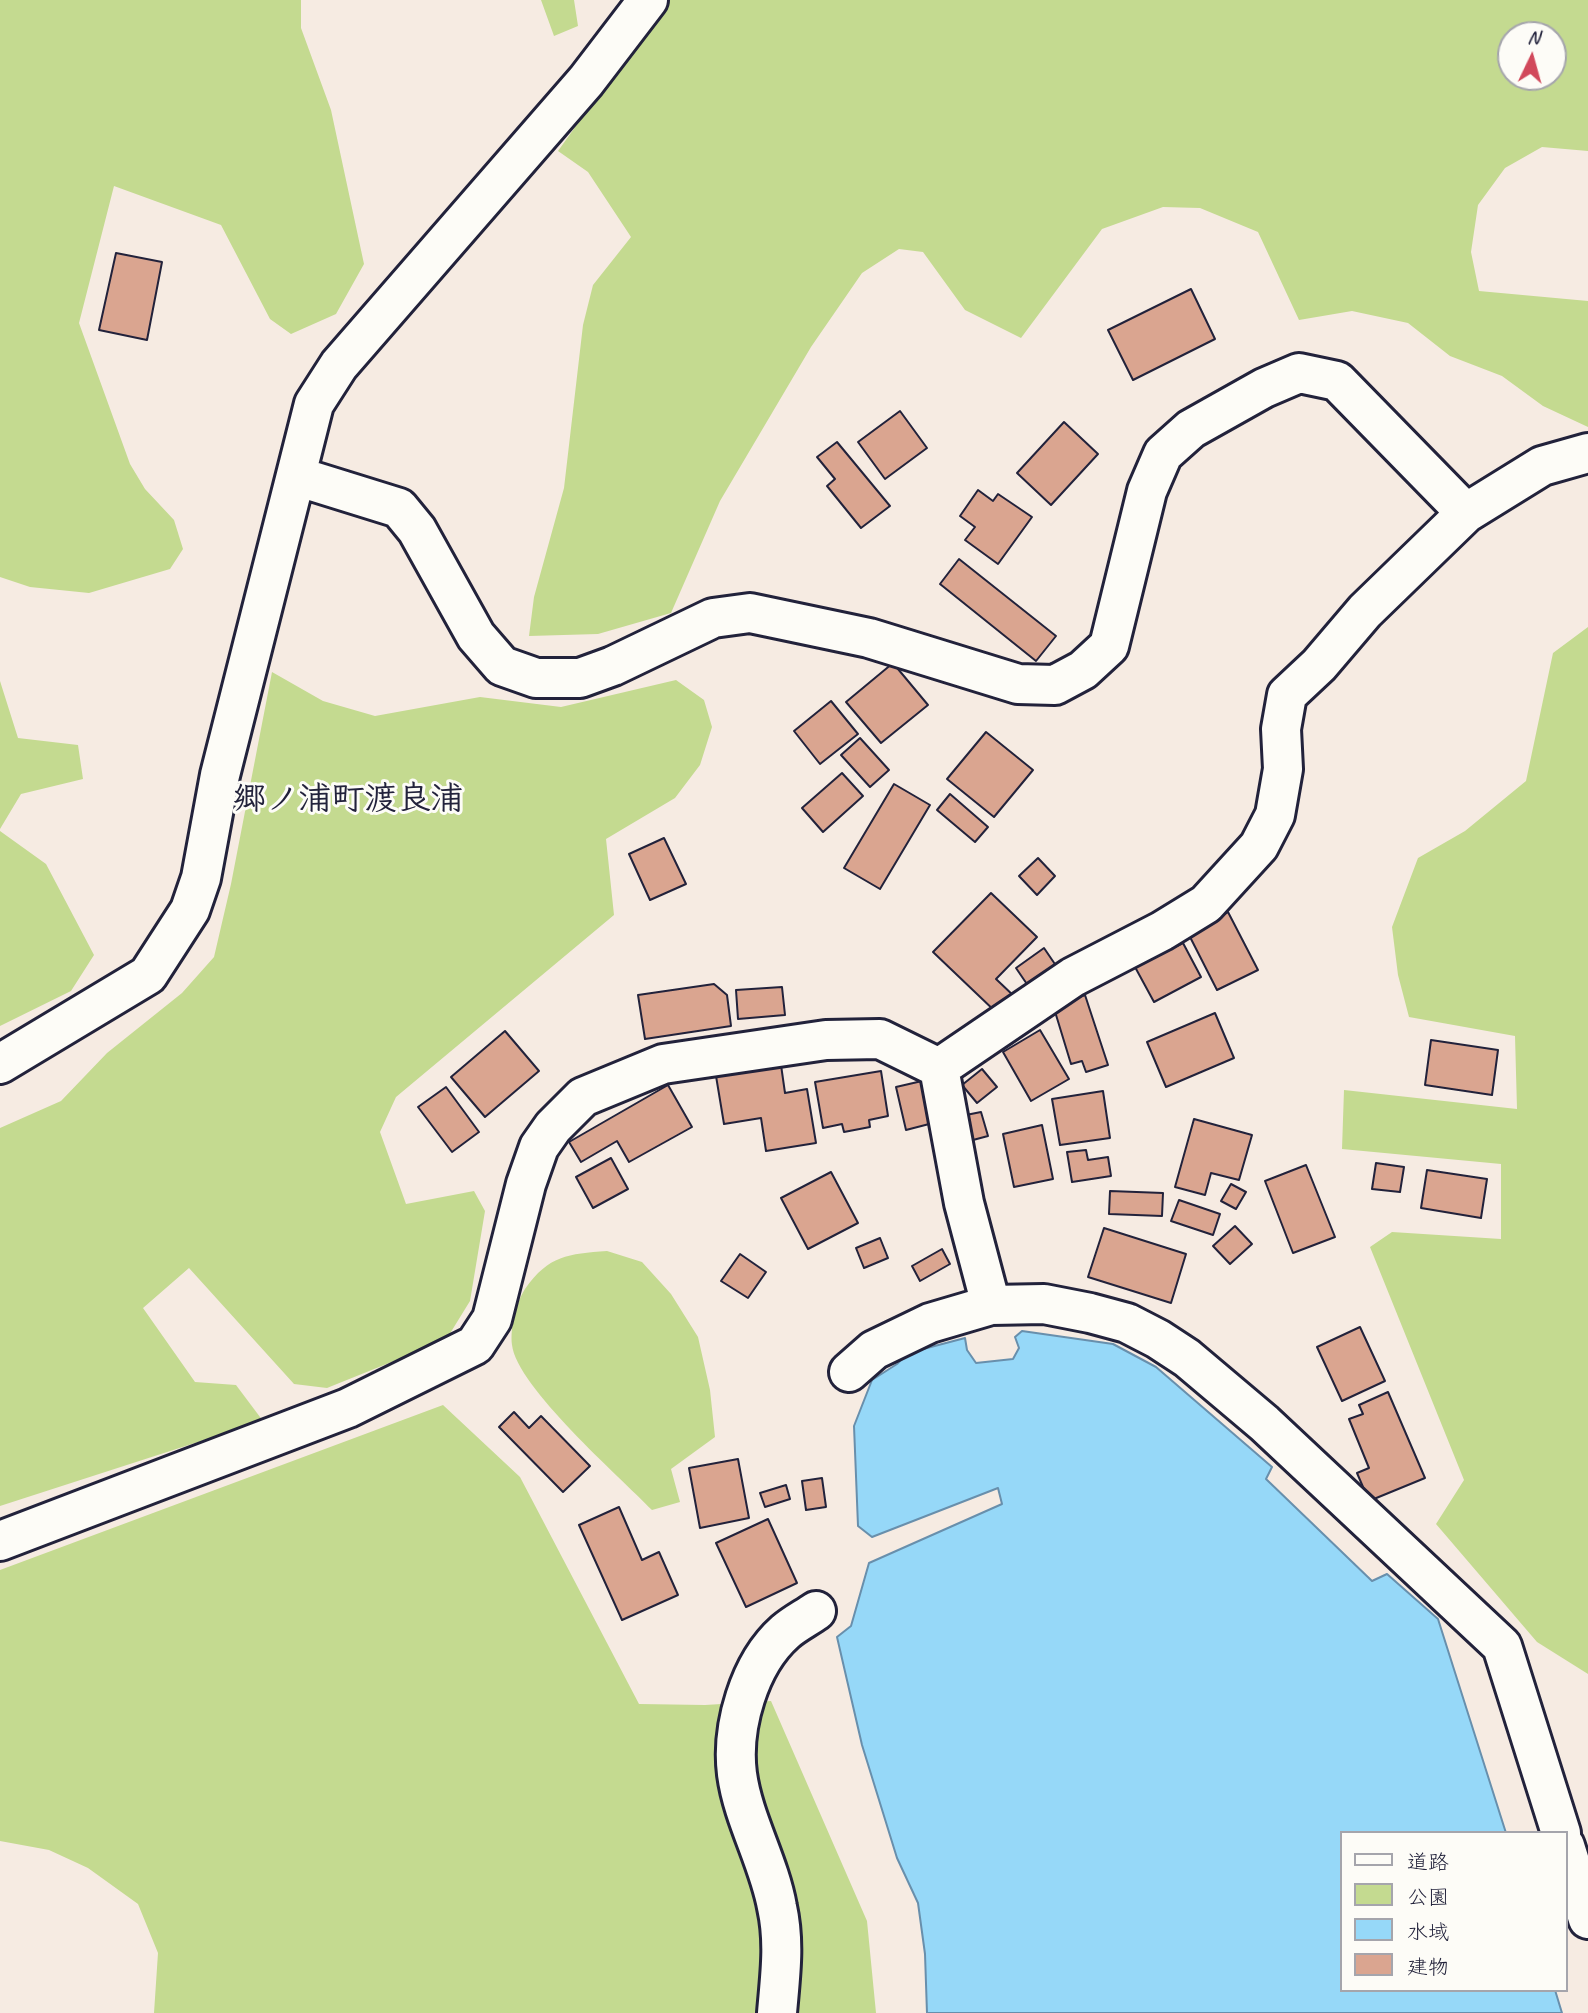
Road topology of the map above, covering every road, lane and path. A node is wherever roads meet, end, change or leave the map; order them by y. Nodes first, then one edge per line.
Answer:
1 (648, 0) edge
2 (1588, 453) edge
3 (296, 475) junction
4 (1466, 513) junction
5 (0, 1064) edge
6 (939, 1068) junction
7 (991, 1305) junction
8 (849, 1372) dead end
9 (0, 1541) edge
10 (816, 1611) dead end
11 (1560, 1831) edge
12 (1567, 1852) edge
13 (1588, 1919) edge
14 (777, 2013) edge

1 - 3 street
2 - 4 street
3 - 4 street
3 - 5 street
4 - 6 street
6 - 7 street
6 - 9 street
7 - 8 street
7 - 11 street
10 - 14 street
12 - 13 street

